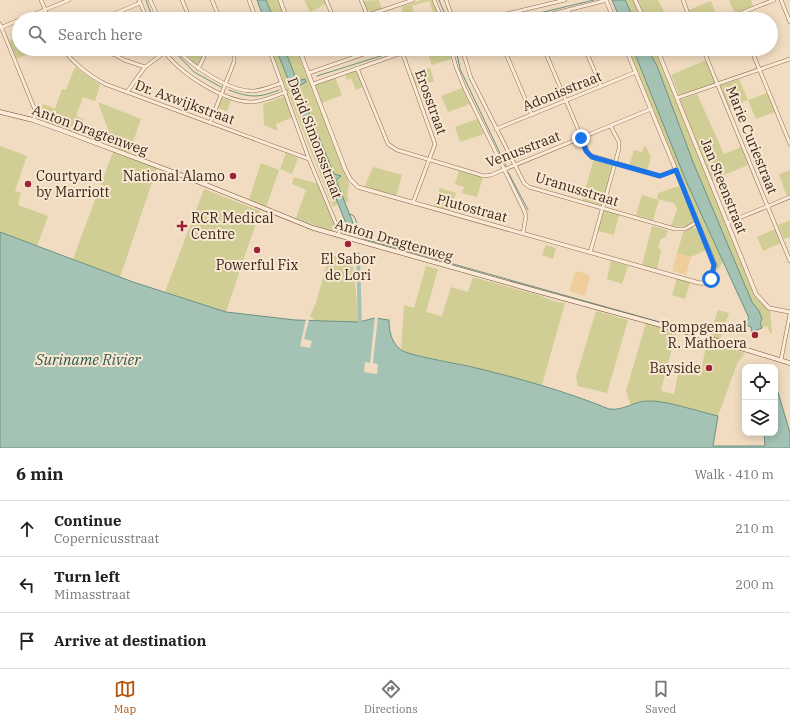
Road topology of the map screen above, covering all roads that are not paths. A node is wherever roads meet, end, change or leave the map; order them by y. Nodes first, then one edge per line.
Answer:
1 (41, 0) edge
2 (69, 0) edge
3 (150, 0) edge
4 (182, 0) edge
5 (212, 0) edge
6 (249, 0) edge
7 (280, 0) edge
8 (326, 0) edge
9 (361, 0) edge
10 (397, 0) edge
11 (413, 0) edge
12 (434, 0) edge
13 (446, 0) edge
14 (565, 0) edge
15 (607, 0) edge
16 (635, 0) edge
17 (683, 0) edge
18 (774, 0) edge
19 (781, 0) edge
20 (139, 2) edge
21 (553, 2) edge
22 (399, 4) junction
23 (45, 10) junction
24 (568, 10) joint
25 (40, 12) edge
26 (117, 12) edge
27 (144, 12) edge
28 (155, 12) edge
29 (187, 12) edge
30 (217, 12) edge
31 (253, 12) edge
32 (284, 12) edge
33 (331, 12) edge
34 (366, 12) edge
35 (376, 12) edge
36 (439, 12) edge
37 (450, 12) edge
38 (513, 12) edge
39 (560, 12) edge
40 (611, 12) edge
41 (641, 12) edge
42 (687, 12) edge
43 (745, 12) edge
44 (12, 22) edge
45 (790, 22) edge
46 (0, 26) edge
47 (12, 55) edge
48 (12, 56) edge
49 (69, 56) edge
50 (117, 56) edge
51 (158, 56) edge
52 (169, 56) edge
53 (184, 56) edge
54 (204, 56) edge
55 (234, 56) edge
56 (272, 56) edge
57 (302, 56) edge
58 (358, 56) edge
59 (391, 56) edge
60 (403, 56) edge
61 (453, 56) edge
62 (464, 56) edge
63 (507, 56) edge
64 (547, 56) edge
65 (588, 56) edge
66 (629, 56) edge
67 (660, 56) edge
68 (706, 56) edge
69 (754, 56) edge
70 (790, 59) edge
71 (145, 67) junction
72 (357, 68) junction
73 (198, 69) junction
74 (759, 70) junction
75 (636, 72) junction
76 (309, 73) junction
77 (226, 83) junction
78 (282, 83) junction
79 (313, 84) junction
80 (717, 84) junction
81 (601, 86) junction
82 (127, 92) junction
83 (286, 92) junction
84 (222, 94) junction
85 (677, 98) junction
86 (566, 101) junction
87 (651, 109) junction
88 (0, 112) edge
89 (532, 114) junction
90 (33, 120) junction
91 (210, 123) junction
92 (611, 127) junction
93 (496, 129) junction
94 (581, 138) junction
95 (790, 144) edge
96 (309, 159) junction
97 (429, 160) junction
98 (616, 164) junction
99 (514, 165) junction
100 (503, 170) junction
101 (676, 170) junction
102 (790, 197) edge
103 (413, 204) junction
104 (767, 206) junction
105 (603, 208) junction
106 (697, 222) junction
107 (727, 223) junction
108 (522, 233) junction
109 (338, 235) junction
110 (590, 253) junction
111 (790, 261) edge
112 (790, 313) edge
113 (781, 360) junction
114 (790, 363) edge

1 - 23 street
2 - 23 street
3 - 28 street
4 - 29 street
5 - 30 street
6 - 31 street
7 - 32 street
8 - 33 street
9 - 34 street
10 - 22 street
11 - 22 street
12 - 36 street
13 - 37 street
14 - 21 street
15 - 24 street
15 - 40 street
16 - 41 street
17 - 42 street
18 - 43 street
19 - 45 street
20 - 26 street
20 - 27 street
21 - 38 street
22 - 35 street
23 - 25 street
24 - 39 street
44 - 46 street
46 - 47 street
48 - 90 street
49 - 82 street, Dr. Axwijkstraat
50 - 71 street
51 - 71 street
52 - 84 street
53 - 73 street
54 - 73 street
55 - 77 street
56 - 78 street, David Simonsstraat
57 - 76 street, Plutostraat
58 - 76 street
59 - 72 street
60 - 97 street, Erosstraat
61 - 100 street, Uranusstraat
62 - 93 street, Uranusstraat
63 - 89 street
64 - 86 street
65 - 81 street
66 - 75 street
67 - 85 street, Jan Steenstraat
68 - 80 street, Marie Curiestraat
69 - 74 street
70 - 74 street
71 - 82 street
72 - 79 street
72 - 97 street, Venusstraat
73 - 77 street
74 - 80 street
74 - 95 street
75 - 81 street, Adonisstraat
75 - 87 street
76 - 79 street, Plutostraat
77 - 78 street
77 - 84 street
78 - 83 street, David Simonsstraat
79 - 103 street, Plutostraat
80 - 85 street
80 - 104 street, Marie Curiestraat
81 - 86 street, Adonisstraat
82 - 91 street, Dr. Axwijkstraat
83 - 84 street
83 - 96 street, David Simonsstraat
84 - 91 street
85 - 107 street, Jan Steenstraat
86 - 89 street, Adonisstraat
86 - 94 street
87 - 92 street, Venusstraat
87 - 101 street
88 - 90 main road, Anton Dragtenweg
89 - 93 street, Adonisstraat
90 - 109 main road, Anton Dragtenweg
91 - 96 street, Dr. Axwijkstraat
92 - 94 street, Venusstraat
92 - 98 street
93 - 99 street, Uranusstraat
94 - 98 street
94 - 99 street, Venusstraat
96 - 109 street, David Simonsstraat
97 - 100 street, Venusstraat
97 - 103 street, Erosstraat
98 - 101 street
98 - 105 street
99 - 100 street, Venusstraat
99 - 105 street, Uranusstraat
100 - 108 street, Uranusstraat
101 - 106 street
102 - 104 street
103 - 108 street, Plutostraat
104 - 107 street
104 - 111 street, Marie Curiestraat
105 - 106 street, Uranusstraat
105 - 110 street
106 - 110 street, Plutostraat
107 - 112 street, Jan Steenstraat
108 - 110 street, Plutostraat
109 - 113 main road, Anton Dragtenweg
112 - 113 street
113 - 114 main road, Anton Dragtenweg

